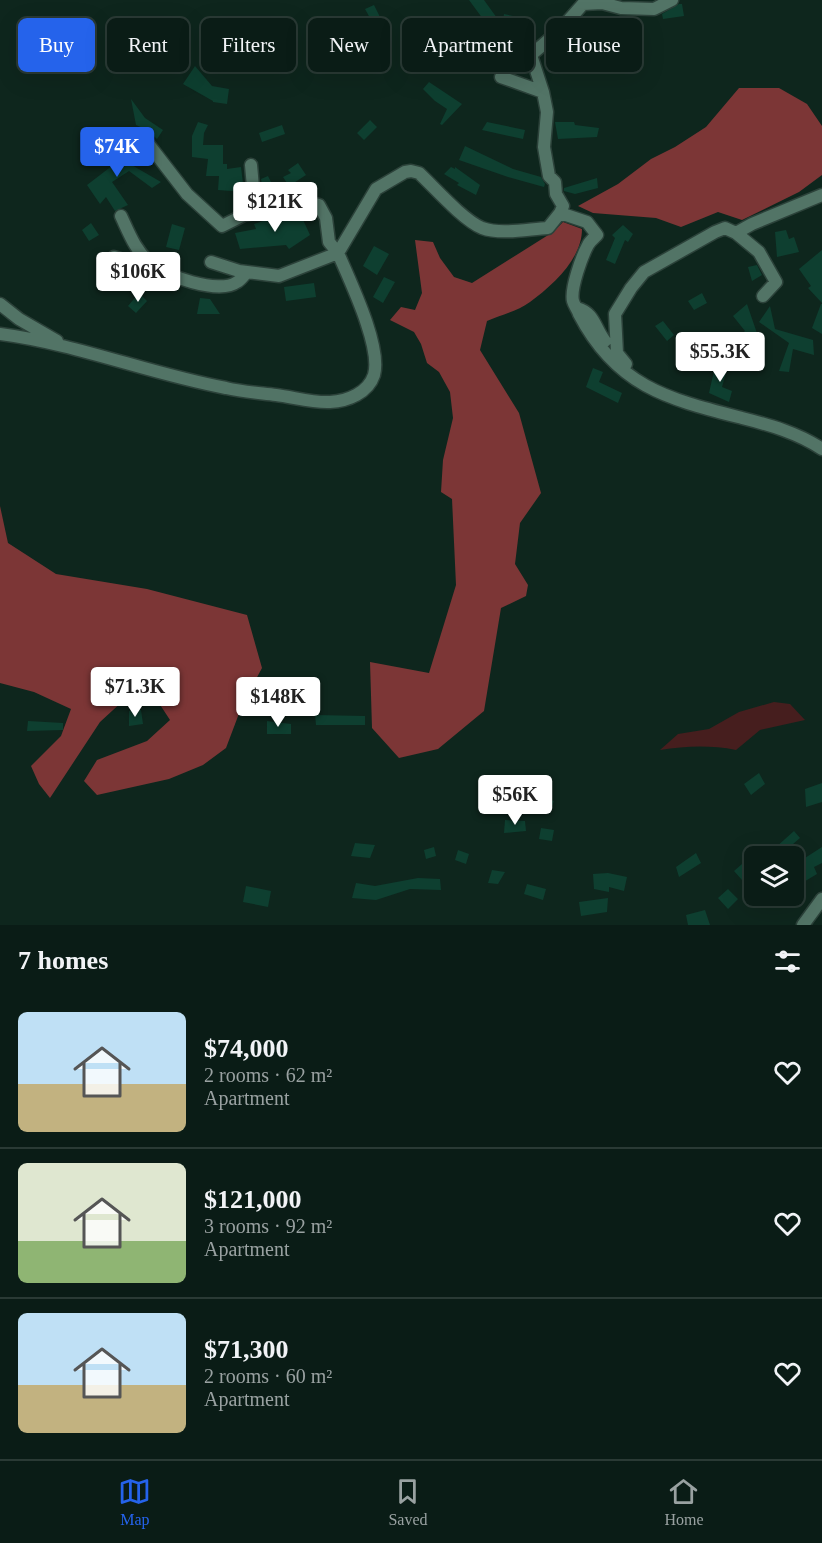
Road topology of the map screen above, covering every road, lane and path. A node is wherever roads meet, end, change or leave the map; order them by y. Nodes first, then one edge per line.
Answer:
1 (672, 0) edge
2 (501, 77) dead end
3 (543, 92) junction
4 (143, 137) dead end
5 (251, 165) dead end
6 (822, 195) edge
7 (260, 212) junction
8 (560, 213) junction
9 (121, 216) dead end
10 (736, 233) junction
11 (338, 253) junction
12 (114, 258) dead end
13 (211, 262) dead end
14 (162, 271) junction
15 (247, 272) junction
16 (763, 296) dead end
17 (0, 304) edge
18 (577, 308) junction
19 (0, 334) edge
20 (66, 347) junction
21 (617, 353) junction
22 (642, 384) junction
23 (816, 442) edge
24 (822, 449) edge
25 (822, 899) edge
26 (803, 925) edge

1 - 3 street
2 - 3 street
3 - 8 street
4 - 7 street
5 - 7 street
6 - 10 street
7 - 11 street
8 - 11 street
8 - 18 street
9 - 14 street
10 - 16 street
10 - 21 street
11 - 15 street
11 - 20 street
12 - 14 street
13 - 15 street
14 - 15 street
17 - 20 street
18 - 21 street
18 - 22 street
19 - 20 street
21 - 22 street
22 - 23 street
23 - 24 street
25 - 26 street

